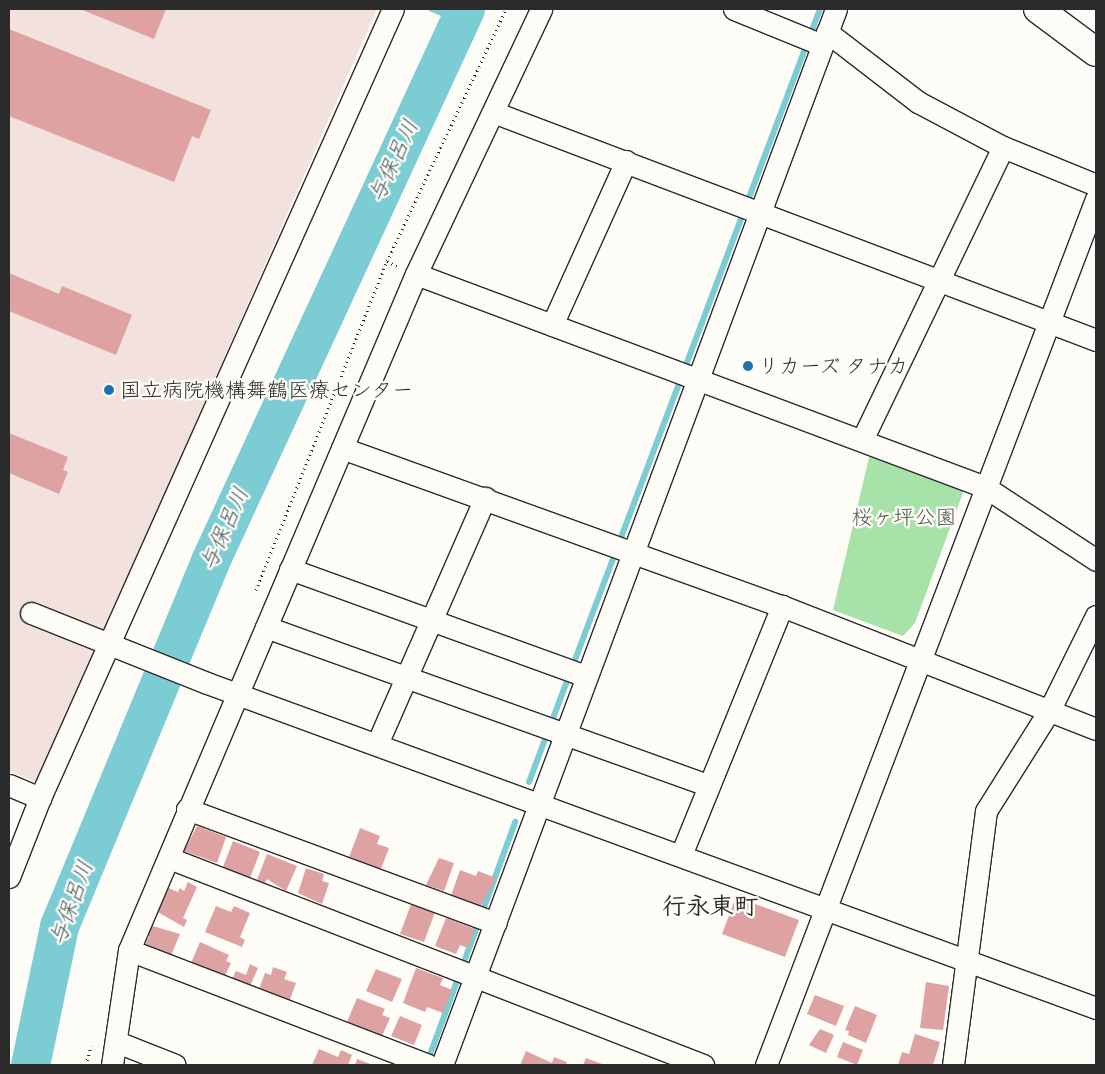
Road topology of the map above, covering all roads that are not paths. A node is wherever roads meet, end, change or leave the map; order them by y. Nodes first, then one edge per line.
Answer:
1 (393, 9) edge
2 (541, 9) edge
3 (734, 9) edge
4 (836, 9) edge
5 (1038, 9) edge
6 (825, 39) junction
7 (1096, 52) edge
8 (493, 112) junction
9 (1003, 147) junction
10 (626, 161) junction
11 (1096, 185) edge
12 (1096, 199) edge
13 (760, 212) junction
14 (416, 274) junction
15 (939, 279) junction
16 (1052, 321) junction
17 (552, 325) junction
18 (1096, 340) edge
19 (697, 378) junction
20 (862, 440) junction
21 (342, 448) junction
22 (985, 487) junction
23 (485, 498) junction
24 (630, 551) junction
25 (1096, 560) edge
26 (290, 569) junction
27 (782, 606) junction
28 (31, 613) dead end
29 (1096, 616) edge
30 (432, 621) junction
31 (266, 626) junction
32 (119, 648) junction
33 (920, 658) junction
34 (585, 676) junction
35 (407, 677) junction
36 (237, 694) junction
37 (1049, 711) junction
38 (1096, 730) edge
39 (563, 734) junction
40 (377, 744) junction
41 (9, 785) edge
42 (708, 785) junction
43 (40, 798) junction
44 (538, 802) junction
45 (187, 809) junction
46 (680, 855) junction
47 (169, 858) junction
48 (9, 874) edge
49 (823, 908) junction
50 (496, 923) junction
51 (128, 950) junction
52 (966, 960) junction
53 (477, 977) junction
54 (1096, 1008) edge
55 (117, 1042) junction
56 (112, 1065) edge
57 (175, 1065) edge
58 (428, 1065) edge
59 (442, 1065) edge
60 (703, 1065) edge
61 (766, 1065) edge
62 (953, 1065) edge

1 - 32 street
2 - 8 street
3 - 6 street
4 - 6 street
5 - 7 main road
6 - 9 street
6 - 13 street
8 - 10 street
8 - 14 street
9 - 11 street
9 - 15 street
10 - 13 street
10 - 17 street
12 - 16 street
13 - 15 street
13 - 19 street
14 - 17 street
14 - 21 street
15 - 16 street
15 - 20 street
16 - 18 street
16 - 22 street
17 - 19 street
19 - 20 street
19 - 24 street
20 - 22 street
21 - 23 street
21 - 26 street
22 - 25 street
22 - 33 street
23 - 24 street
23 - 30 street
24 - 27 street
24 - 34 street
26 - 30 street
26 - 31 street
27 - 33 street
27 - 42 street
28 - 32 street
29 - 37 street
30 - 34 street
30 - 35 street
31 - 35 street
31 - 36 street
32 - 36 street
32 - 43 street
33 - 37 street
33 - 49 street
34 - 39 street
35 - 39 street
35 - 40 street
36 - 40 street
36 - 45 street
37 - 38 street
37 - 52 street
39 - 42 street
39 - 44 street
40 - 44 street
41 - 43 street
42 - 46 street
43 - 48 street
44 - 46 street
44 - 50 street
45 - 47 street
45 - 50 street
46 - 49 street
47 - 51 street
47 - 53 street
49 - 52 street
49 - 61 street
50 - 53 street
51 - 55 street
51 - 58 street
52 - 54 street
52 - 62 street
53 - 59 street
53 - 60 street
55 - 56 street
55 - 57 street

